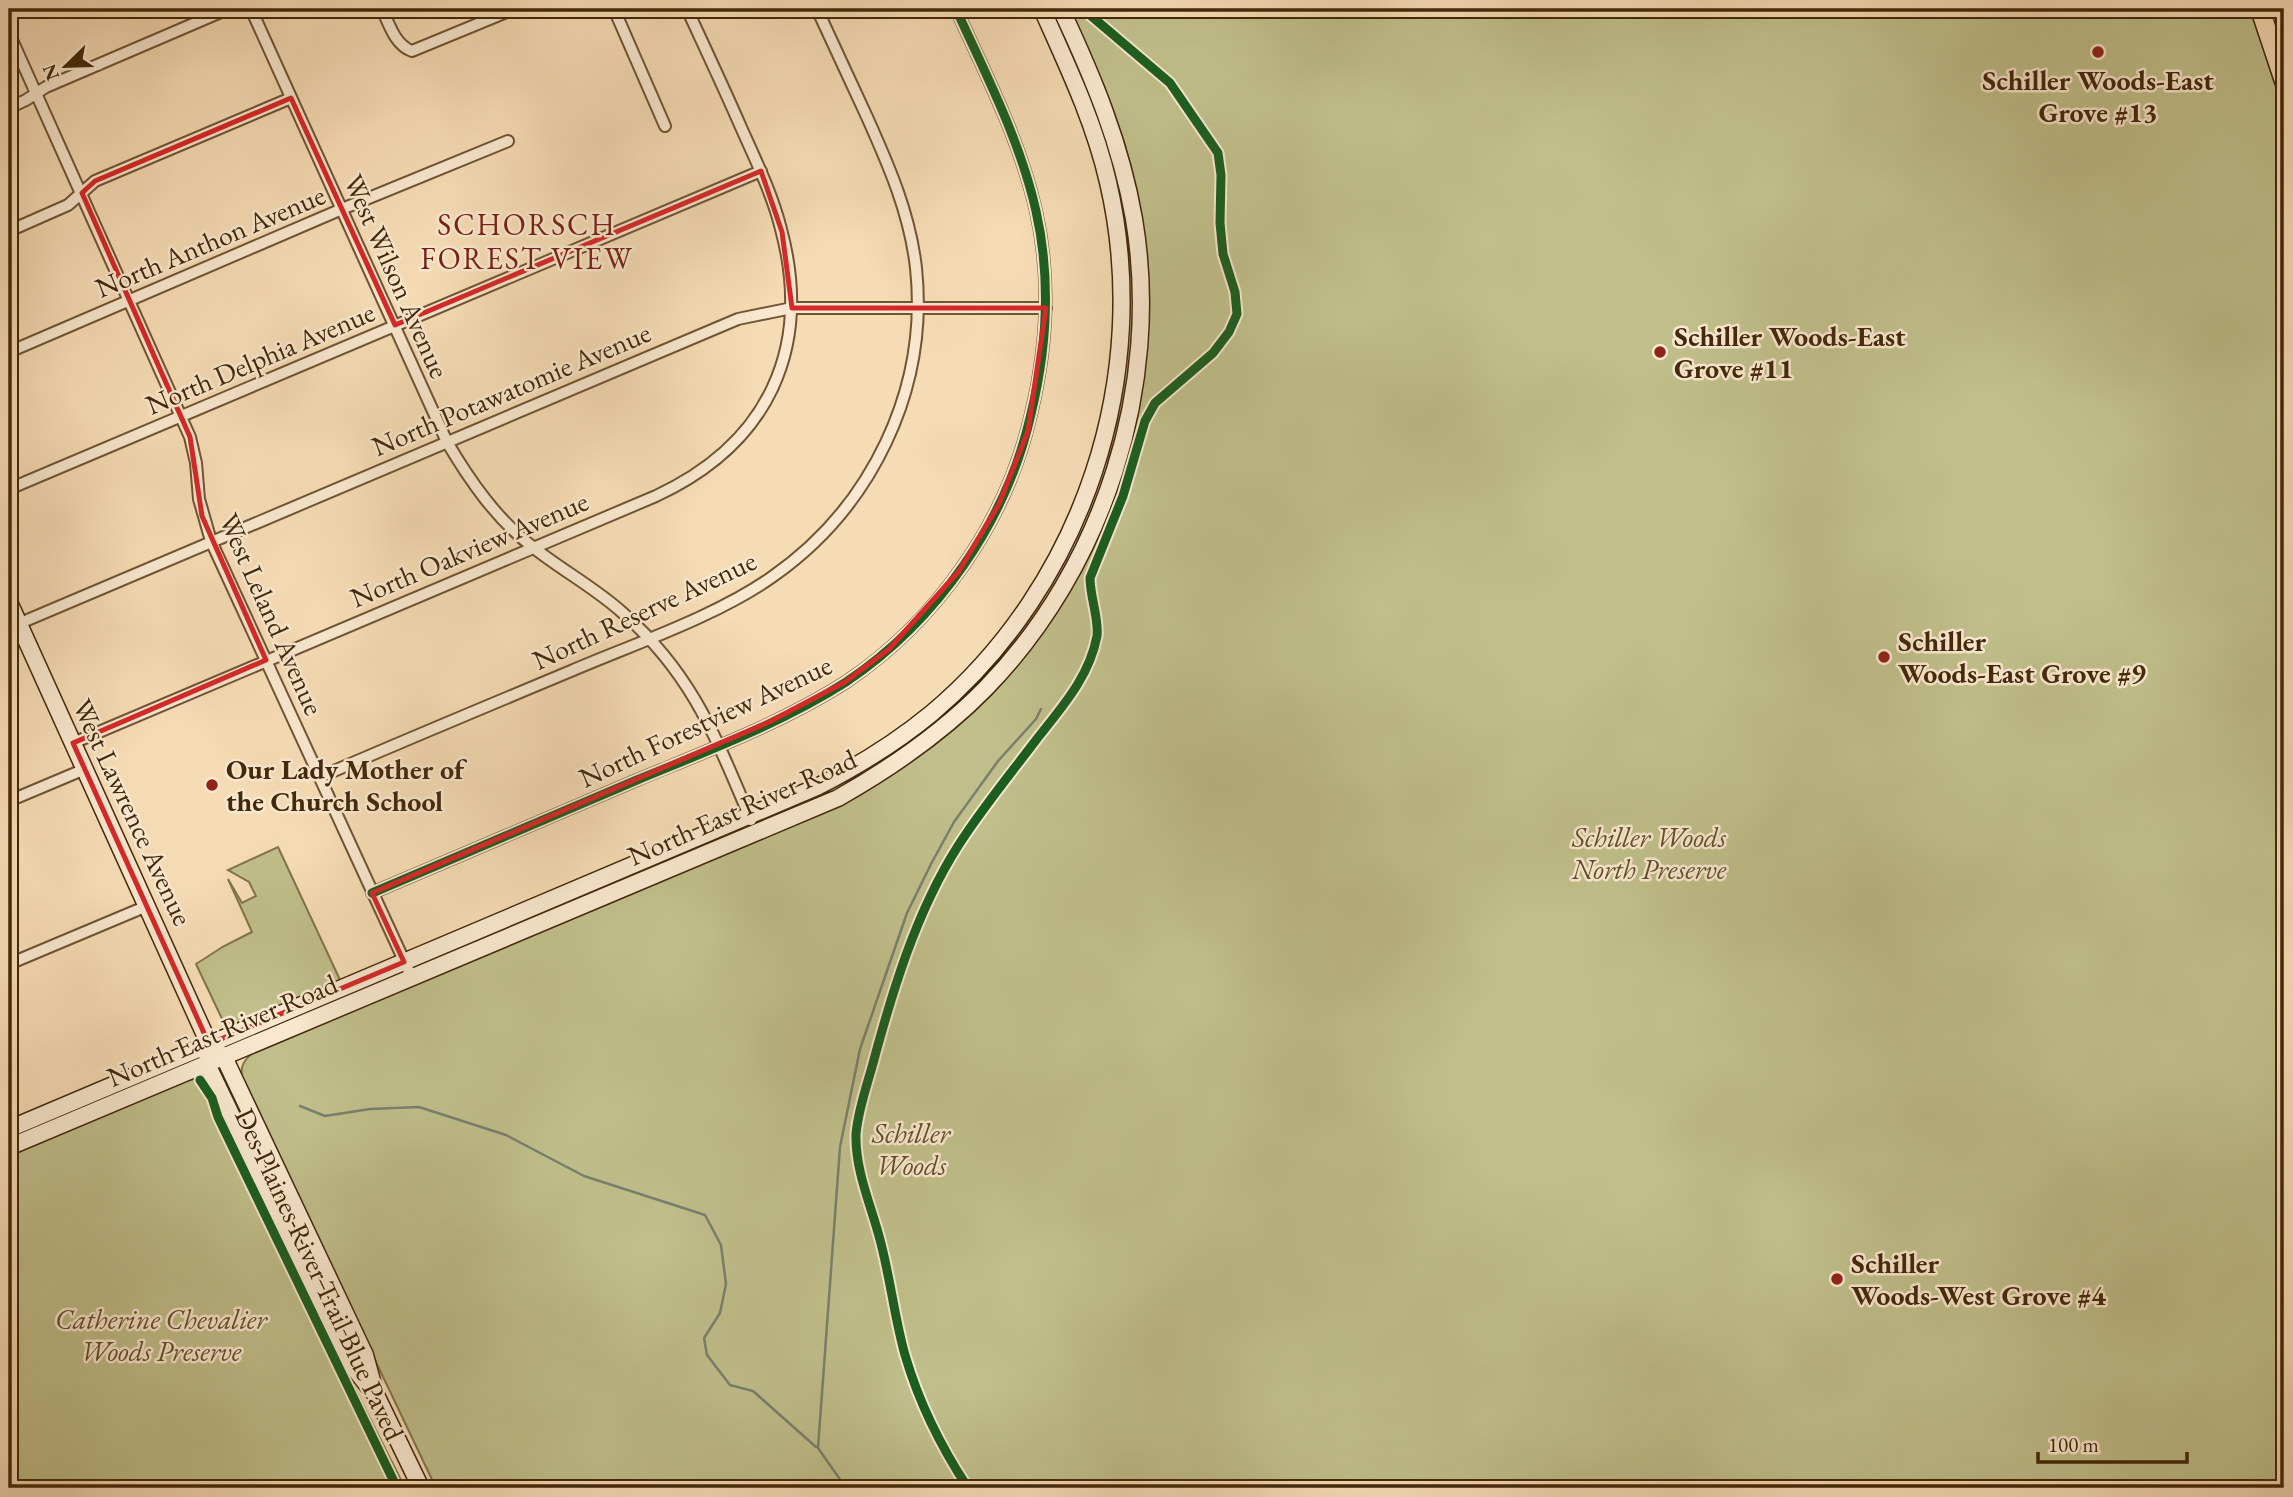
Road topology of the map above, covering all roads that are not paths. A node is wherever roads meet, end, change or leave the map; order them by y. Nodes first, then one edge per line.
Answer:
1 (228, 9) edge
2 (251, 9) edge
3 (382, 9) edge
4 (511, 9) edge
5 (614, 9) edge
6 (687, 9) edge
7 (817, 9) edge
8 (956, 9) edge
9 (1042, 9) edge
10 (1062, 9) edge
11 (2260, 9) edge
12 (9, 33) edge
13 (2284, 81) edge
14 (36, 94) junction
15 (291, 98) junction
16 (9, 108) edge
17 (665, 126) dead end
18 (508, 141) dead end
19 (761, 170) junction
20 (82, 193) junction
21 (342, 209) junction
22 (9, 231) edge
23 (130, 301) junction
24 (917, 307) junction
25 (792, 308) junction
26 (1046, 308) junction
27 (395, 325) junction
28 (9, 352) edge
29 (180, 416) junction
30 (447, 442) junction
31 (9, 489) edge
32 (211, 541) junction
33 (532, 547) junction
34 (9, 602) edge
35 (17, 632) edge
36 (648, 638) junction
37 (266, 660) junction
38 (73, 743) junction
39 (719, 746) junction
40 (85, 769) junction
41 (320, 777) junction
42 (9, 801) edge
43 (750, 817) junction
44 (757, 833) junction
45 (372, 893) junction
46 (147, 906) junction
47 (404, 962) junction
48 (9, 964) edge
49 (412, 978) junction
50 (209, 1044) junction
51 (224, 1057) junction
52 (207, 1064) junction
53 (9, 1129) edge
54 (9, 1147) edge
55 (376, 1395) junction
56 (421, 1488) edge

1 - 14 street
2 - 15 street, West Wilson Avenue
3 - 4 street
5 - 17 street
6 - 19 street, North Oakview Avenue
7 - 24 street, North Reserve Avenue
8 - 26 street, North Forestview Avenue
9 - 43 main road, North East River Road
10 - 44 main road, North East River Road
11 - 13 main road
12 - 14 street, West Leland Avenue
14 - 16 street
14 - 20 street, West Leland Avenue
15 - 20 street
15 - 21 street, West Wilson Avenue
18 - 21 street, North Anthon Avenue
19 - 25 street, North Oakview Avenue
19 - 27 street, North Delphia Avenue
20 - 22 street
20 - 23 street, West Leland Avenue
21 - 23 street, North Anthon Avenue
21 - 27 street, West Wilson Avenue
23 - 28 street, North Anthon Avenue
23 - 29 street, West Leland Avenue
24 - 25 street, North Potawatomie Avenue
24 - 26 street, North Potawatomie Avenue
24 - 36 street, North Reserve Avenue
25 - 30 street, North Potawatomie Avenue
25 - 33 street, North Oakview Avenue
26 - 39 street, North Forestview Avenue
27 - 29 street, North Delphia Avenue
27 - 30 street, West Wilson Avenue
29 - 31 street, North Delphia Avenue
29 - 32 street, West Leland Avenue
30 - 32 street, North Potawatomie Avenue
30 - 33 street, West Wilson Avenue
32 - 35 street, North Potawatomie Avenue
32 - 37 street, West Leland Avenue
33 - 36 street, West Wilson Avenue
33 - 37 street, North Oakview Avenue
34 - 35 main road, West Lawrence Avenue
35 - 38 main road, West Lawrence Avenue
36 - 39 street, West Wilson Avenue
36 - 41 street, North Reserve Avenue
37 - 38 street, North Oakview Avenue
37 - 41 street, West Leland Avenue
38 - 40 main road, West Lawrence Avenue
39 - 43 street, West Wilson Avenue
39 - 45 street, North Forestview Avenue
40 - 42 street
40 - 46 main road, West Lawrence Avenue
41 - 45 street, West Leland Avenue
43 - 44 street, West Wilson Avenue
43 - 47 main road, North East River Road
44 - 49 main road, North East River Road
45 - 47 street, West Leland Avenue
46 - 48 street
46 - 50 main road, West Lawrence Avenue
47 - 49 street, West Leland Avenue
47 - 50 main road, North East River Road
49 - 51 main road, North East River Road
50 - 51 main road
50 - 52 main road
50 - 53 main road, North East River Road
51 - 52 main road, North East River Road
51 - 55 main road
52 - 54 main road, North East River Road
52 - 55 main road
55 - 56 main road

